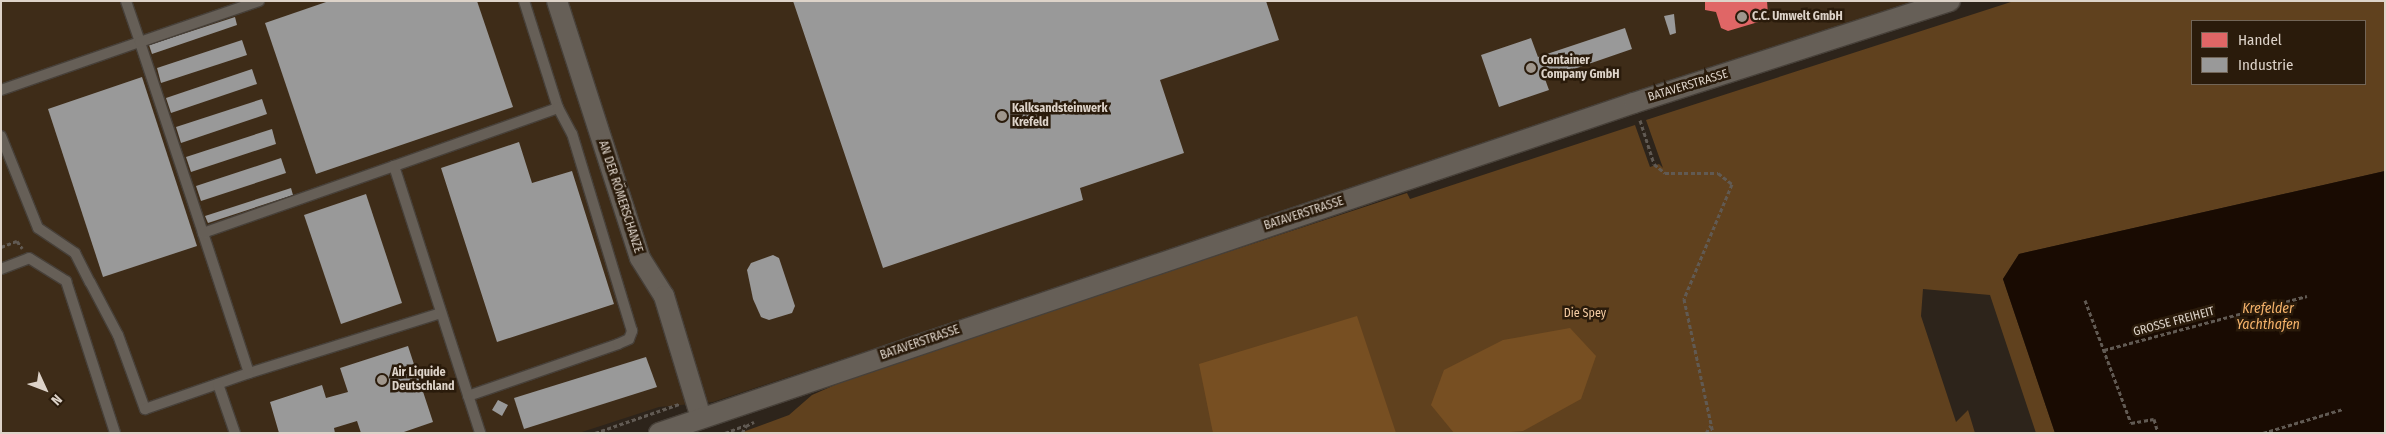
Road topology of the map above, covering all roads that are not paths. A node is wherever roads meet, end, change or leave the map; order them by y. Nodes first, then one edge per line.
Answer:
1 (126, 1) edge
2 (260, 1) edge
3 (524, 1) edge
4 (556, 1) edge
5 (1950, 1) edge
6 (140, 42) junction
7 (1, 90) edge
8 (558, 108) junction
9 (1, 136) edge
10 (394, 166) junction
11 (203, 233) junction
12 (1, 269) edge
13 (441, 313) junction
14 (249, 373) junction
15 (218, 384) junction
16 (468, 396) junction
17 (701, 418) junction
18 (115, 433) edge
19 (235, 433) edge
20 (480, 433) edge
21 (660, 433) edge

1 - 6 lane
2 - 6 lane
3 - 8 lane
4 - 17 street, AN DER RÖMERSCHANZE
5 - 17 street, BATAVERSTRASSE
6 - 7 lane
6 - 11 lane
8 - 10 lane
8 - 16 lane
9 - 15 lane
10 - 11 lane
10 - 13 lane
11 - 14 lane
12 - 18 lane
13 - 14 lane
13 - 16 lane
14 - 15 lane
15 - 19 lane
16 - 20 lane
17 - 21 street, BATAVERSTRASSE

